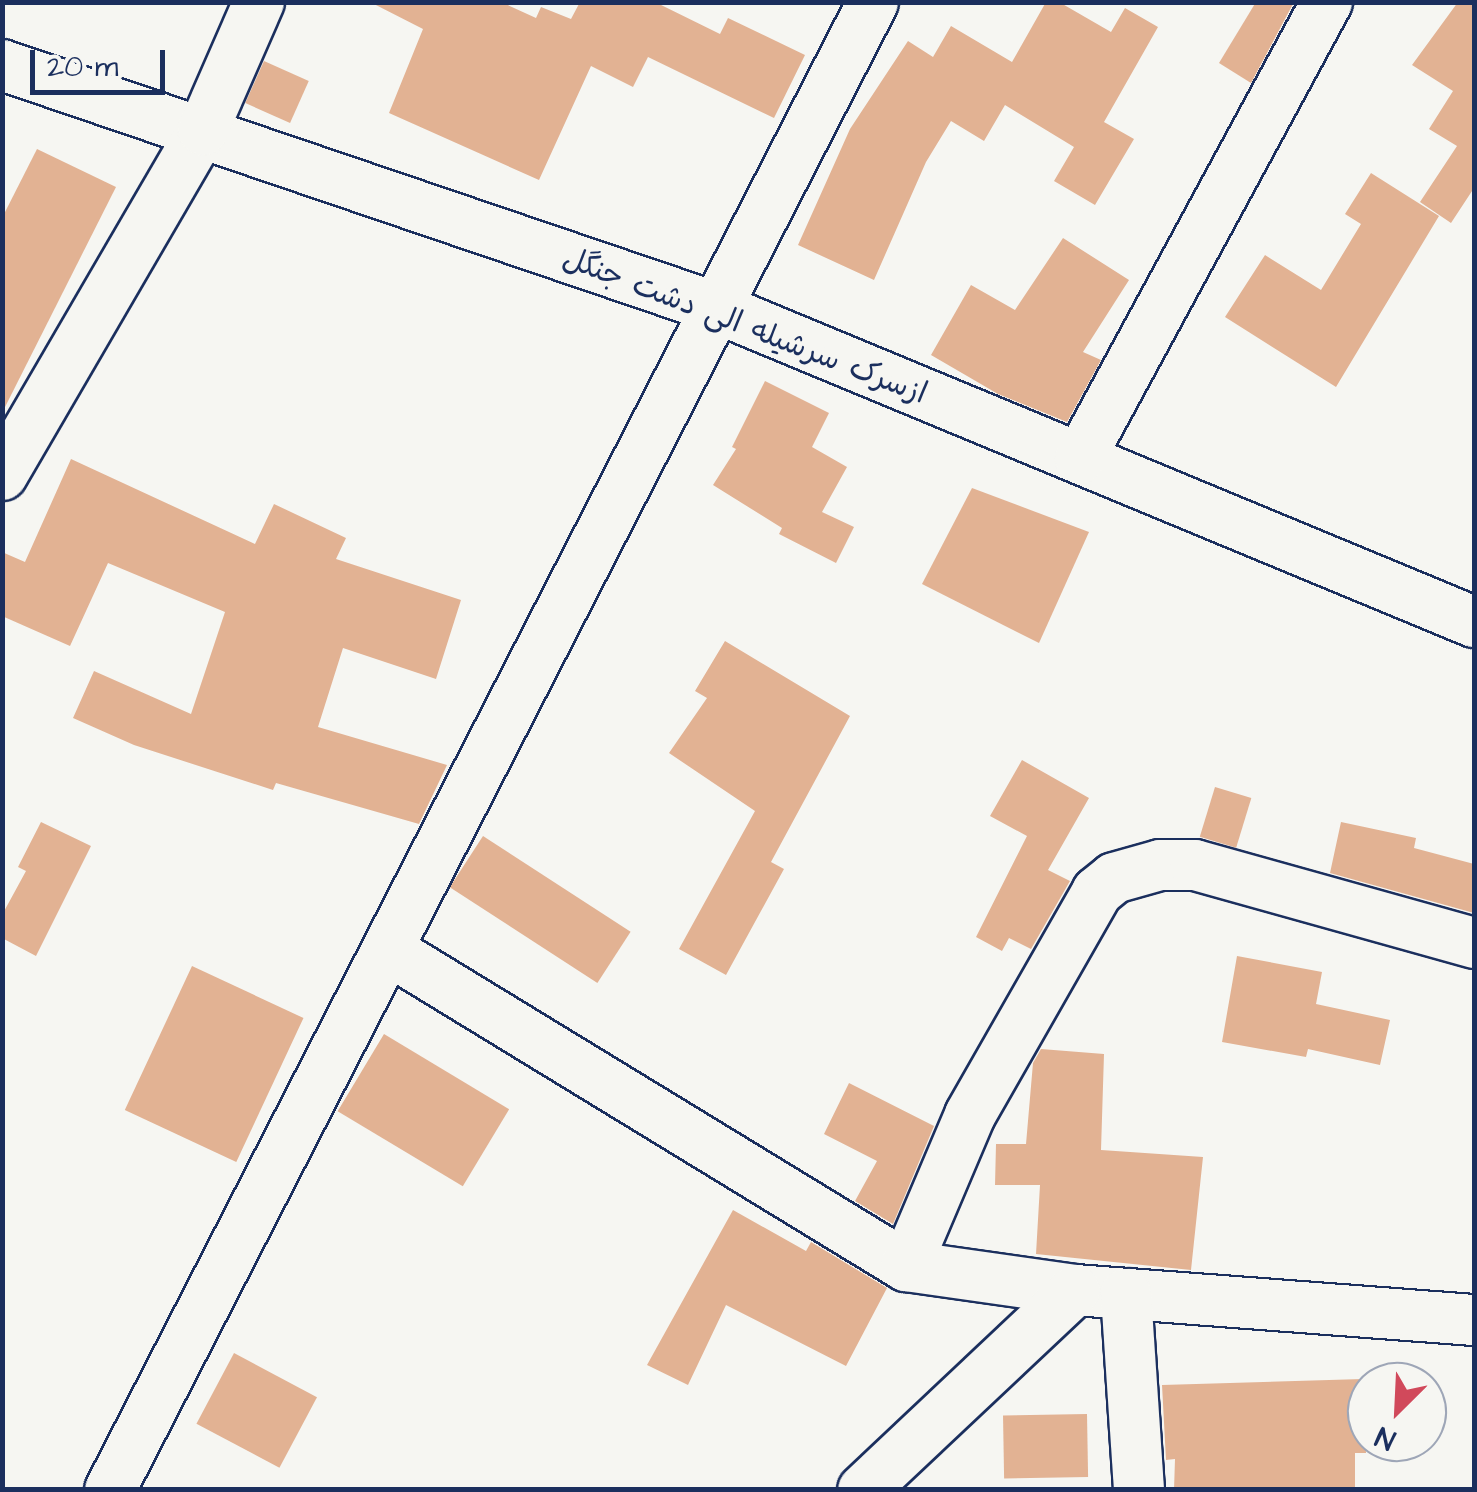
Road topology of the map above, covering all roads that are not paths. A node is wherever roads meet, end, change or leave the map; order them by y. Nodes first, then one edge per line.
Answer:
1 (259, 2) edge
2 (873, 2) edge
3 (1327, 2) edge
4 (2, 65) edge
5 (202, 130) junction
6 (717, 308) junction
7 (1080, 458) junction
8 (2, 475) edge
9 (1474, 622) edge
10 (1474, 943) edge
11 (390, 951) junction
12 (906, 1266) junction
13 (1075, 1290) junction
14 (1126, 1294) junction
15 (1474, 1320) edge
16 (110, 1490) edge
17 (863, 1490) edge
18 (1138, 1490) edge

1 - 5 street
2 - 6 street
3 - 7 street
4 - 5 street, ازسرک سرشیله الی دشت جنگل
5 - 6 street, ازسرک سرشیله الی دشت جنگل
5 - 8 street
6 - 7 street, ازسرک سرشیله الی دشت جنگل
6 - 11 street
7 - 9 street, ازسرک سرشیله الی دشت جنگل
10 - 12 street
11 - 12 street
11 - 16 street
12 - 13 street
13 - 14 street
13 - 17 street
14 - 15 street
14 - 18 street

